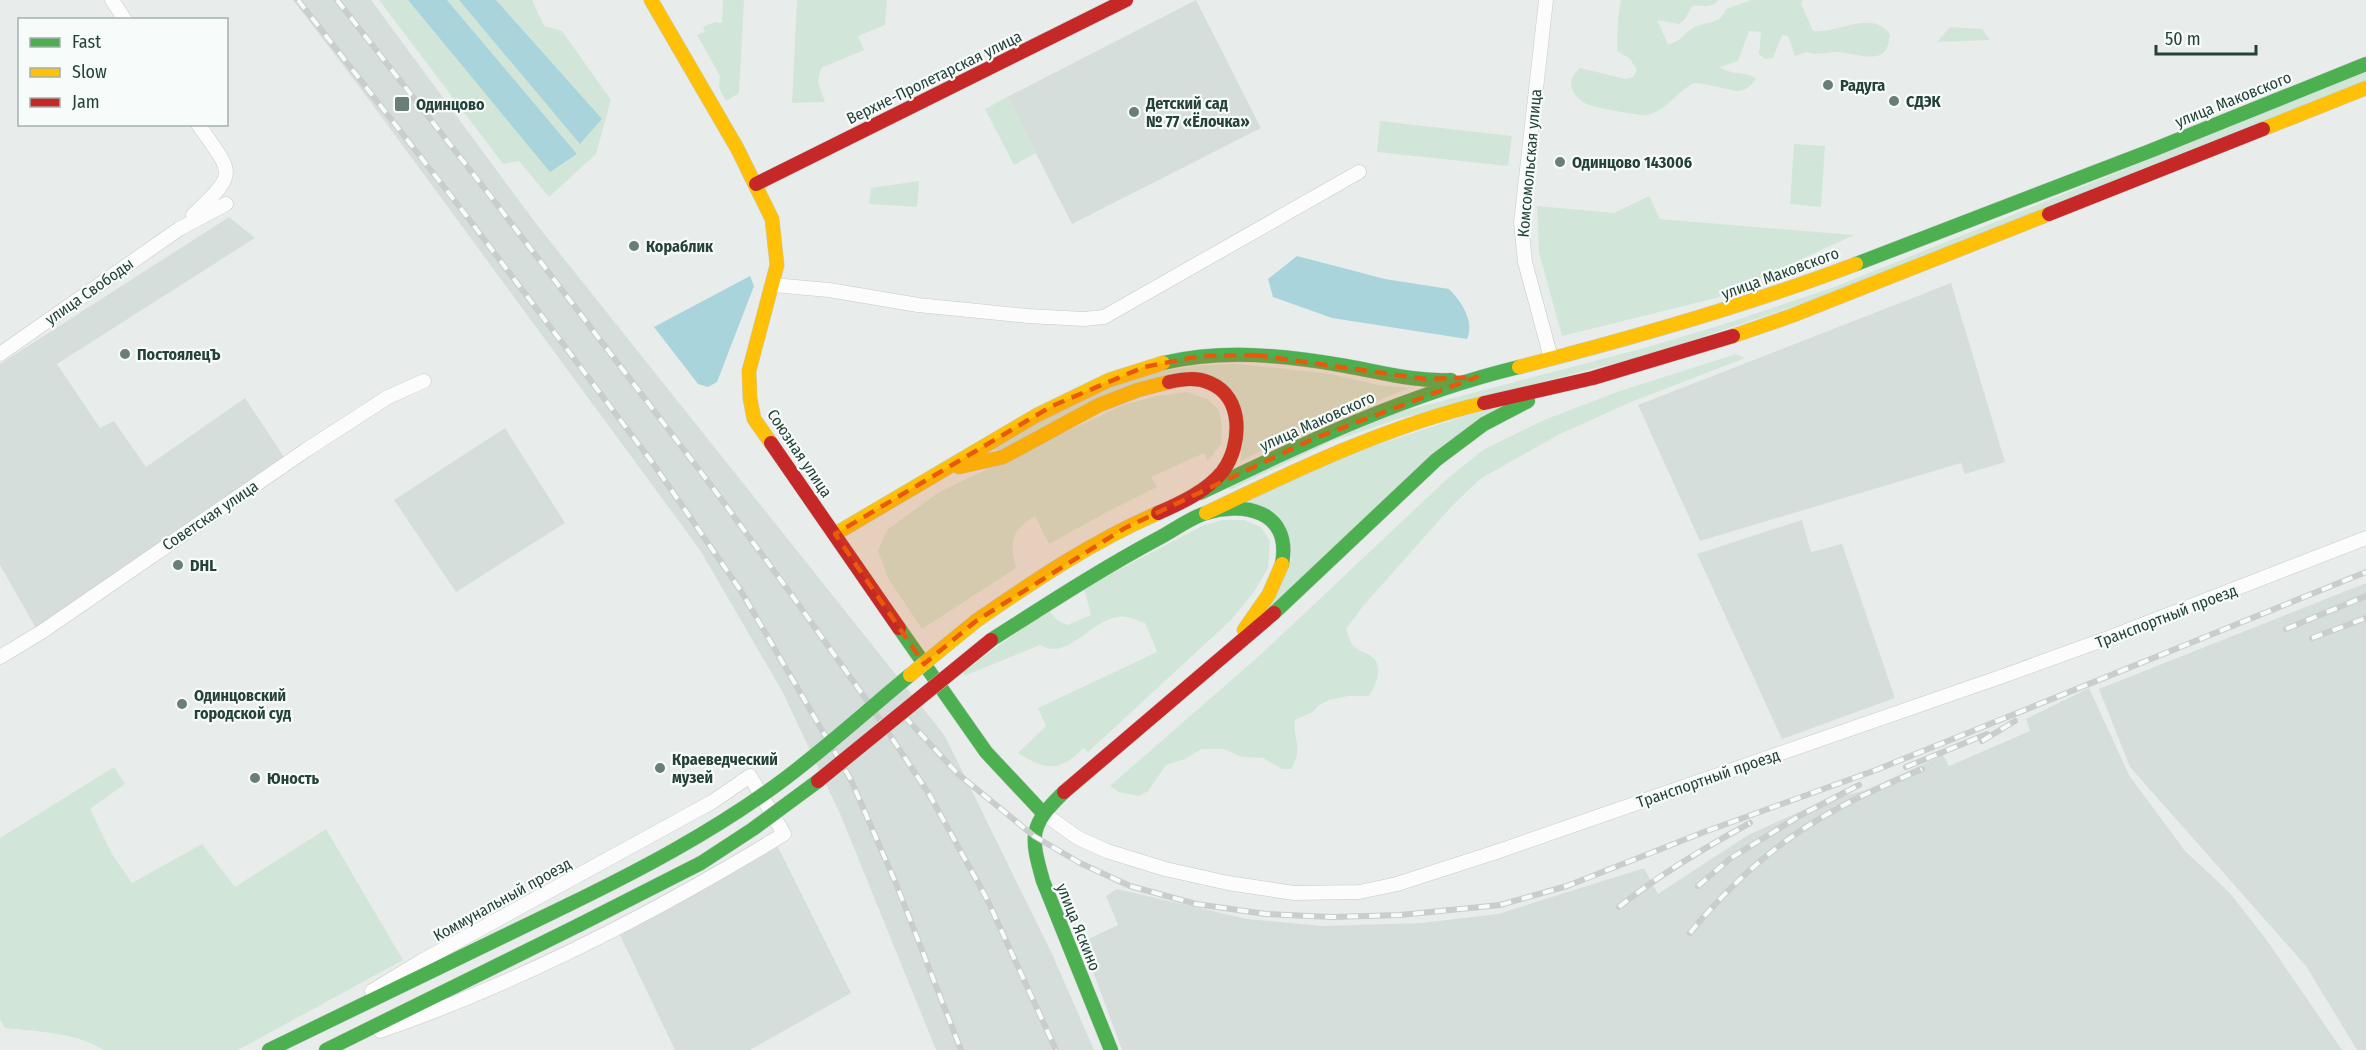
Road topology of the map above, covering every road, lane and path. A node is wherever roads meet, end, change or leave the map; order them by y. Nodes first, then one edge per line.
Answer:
1 (112, 0) edge
2 (651, 0) edge
3 (1126, 0) edge
4 (1546, 0) edge
5 (124, 18) edge
6 (2366, 64) edge
7 (2366, 88) edge
8 (199, 126) edge
9 (1359, 172) dead end
10 (756, 183) junction
11 (773, 285) junction
12 (0, 354) edge
13 (1551, 358) junction
14 (1477, 376) junction
15 (424, 381) dead end
16 (1564, 386) junction
17 (944, 470) junction
18 (1200, 493) junction
19 (1206, 513) junction
20 (835, 534) junction
21 (2366, 538) edge
22 (1233, 647) junction
23 (0, 657) edge
24 (1042, 813) junction
25 (375, 989) junction
26 (340, 1015) junction
27 (312, 1029) junction
28 (351, 1038) junction
29 (269, 1050) edge
30 (326, 1050) edge
31 (1111, 1050) edge

1 - 5 street
2 - 10 main road, Союзная улица
3 - 10 main road, Верхне-Пролетарская улица
4 - 13 street, Комсомольская улица
6 - 13 main road, улица Маковского
7 - 16 main road
8 - 12 street, улица Свободы
9 - 11 street
10 - 11 main road, Союзная улица
11 - 20 main road, Союзная улица
13 - 14 main road, улица Маковского
14 - 17 main road
14 - 18 main road, улица Маковского
15 - 23 street, Советская улица
16 - 19 main road
16 - 22 main road
17 - 18 main road
17 - 20 main road
18 - 26 main road, улица Маковского, bridge
19 - 22 main road
19 - 28 main road, bridge
20 - 24 main road, Союзная улица
21 - 24 street, Транспортный проезд
22 - 24 main road
24 - 31 main road, улица Яскино
25 - 27 street, Коммунальный проезд
25 - 28 street, Коммунальный проезд
25 - 29 street
26 - 27 main road, улица Маковского
26 - 28 street
27 - 29 main road, Коммунальный проезд
28 - 30 main road

